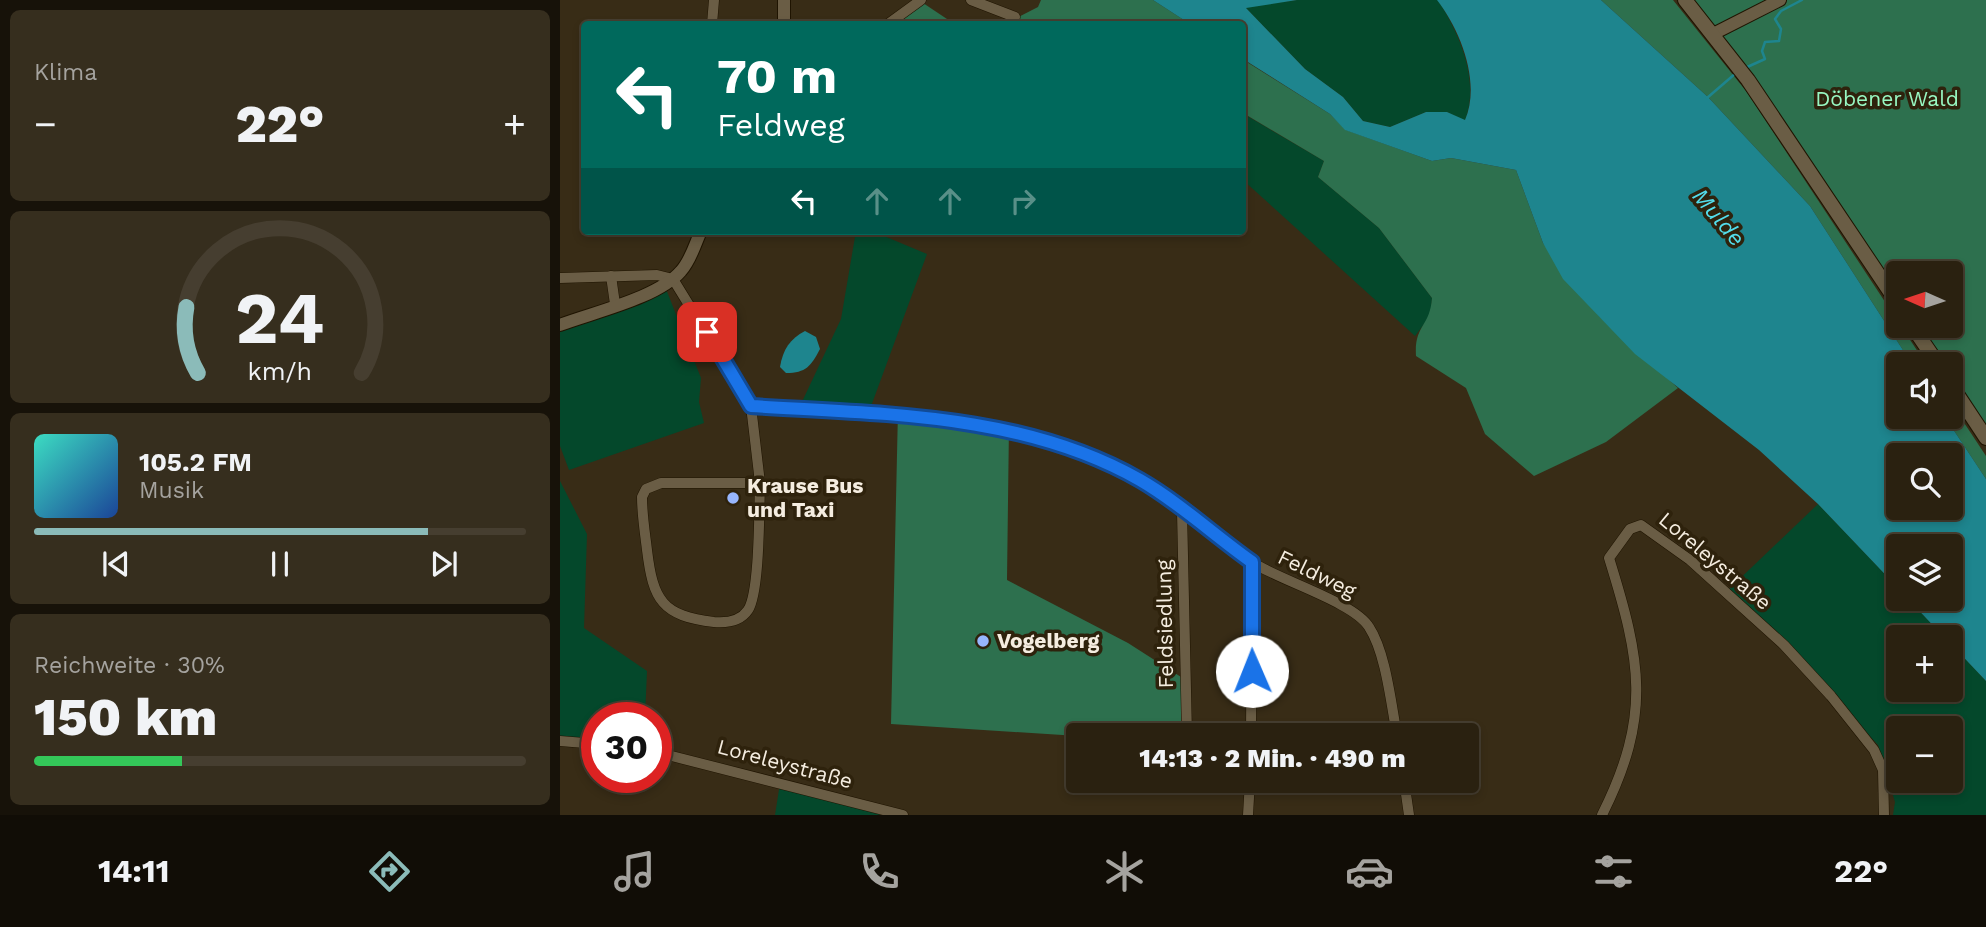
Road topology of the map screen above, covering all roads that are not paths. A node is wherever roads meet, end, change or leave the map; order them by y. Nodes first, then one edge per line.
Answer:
1 (714, 0) edge
2 (784, 0) edge
3 (921, 0) edge
4 (971, 0) edge
5 (1685, 0) edge
6 (1780, 0) edge
7 (1015, 17) dead end
8 (712, 21) edge
9 (785, 21) edge
10 (892, 21) edge
11 (1713, 34) junction
12 (699, 235) edge
13 (611, 276) junction
14 (560, 278) edge
15 (673, 279) junction
16 (1886, 286) edge
17 (615, 304) junction
18 (560, 325) edge
19 (1963, 403) edge
20 (751, 406) junction
21 (1986, 438) edge
22 (760, 483) junction
23 (1182, 511) junction
24 (1252, 562) junction
25 (1187, 723) edge
26 (1251, 723) edge
27 (1394, 723) edge
28 (560, 741) edge
29 (581, 743) edge
30 (672, 756) edge
31 (1249, 793) edge
32 (1406, 793) edge
33 (903, 815) edge
34 (1248, 815) edge
35 (1409, 815) edge
36 (1602, 815) edge
37 (1884, 815) edge

1 - 8 street
2 - 9 street
3 - 10 street
4 - 7 street
5 - 11 main road
6 - 11 street
11 - 16 main road
12 - 15 street
13 - 14 street
13 - 15 street
13 - 17 street
15 - 17 street
15 - 20 street
17 - 18 street
19 - 21 main road
20 - 22 street
20 - 23 street, Feldweg
22 - 22 street
23 - 24 street, Feldweg
23 - 25 street, Feldsiedlung
24 - 26 street
24 - 27 street, Feldweg
28 - 29 street
30 - 33 street, Loreleystraße
31 - 34 street
32 - 35 street
36 - 37 street, Loreleystraße

